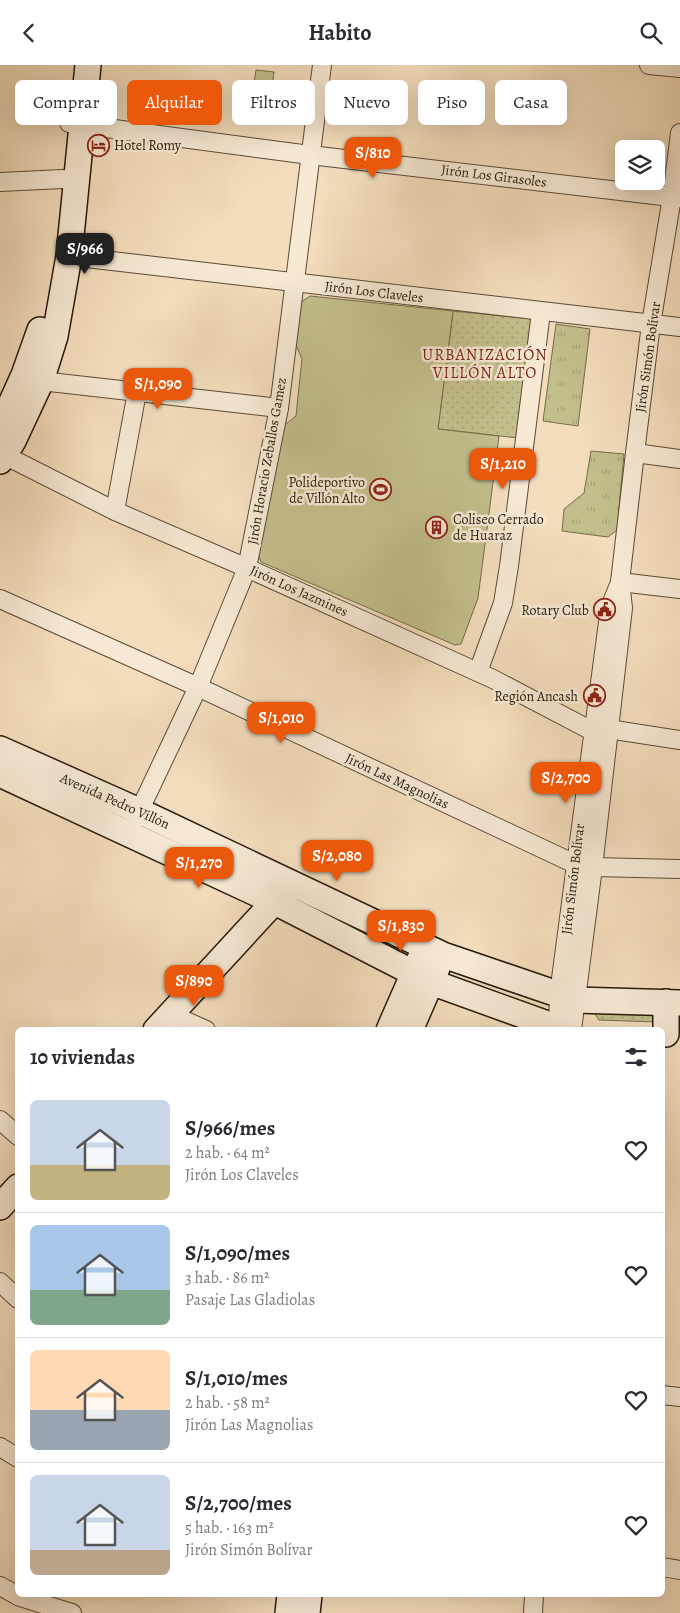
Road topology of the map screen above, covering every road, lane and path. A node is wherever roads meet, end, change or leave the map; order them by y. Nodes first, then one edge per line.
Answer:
1 (76, 65) edge
2 (88, 65) edge
3 (322, 65) edge
4 (649, 65) edge
5 (680, 68) edge
6 (76, 80) edge
7 (85, 80) edge
8 (75, 125) edge
9 (75, 125) edge
10 (90, 125) edge
11 (680, 133) edge
12 (310, 155) junction
13 (63, 179) junction
14 (0, 182) edge
15 (676, 197) edge
16 (68, 256) junction
17 (293, 283) junction
18 (541, 312) junction
19 (651, 324) junction
20 (680, 327) edge
21 (41, 381) junction
22 (137, 392) junction
23 (279, 409) junction
24 (0, 428) edge
25 (635, 453) junction
26 (2, 458) edge
27 (680, 459) edge
28 (116, 511) junction
29 (247, 568) junction
30 (620, 582) junction
31 (680, 589) edge
32 (0, 599) edge
33 (478, 672) junction
34 (198, 687) junction
35 (600, 730) junction
36 (680, 740) edge
37 (0, 749) edge
38 (0, 774) edge
39 (139, 811) junction
40 (129, 834) junction
41 (575, 864) junction
42 (593, 867) junction
43 (680, 869) edge
44 (292, 882) junction
45 (275, 902) junction
46 (434, 952) junction
47 (422, 978) junction
48 (567, 997) junction
49 (673, 1002) edge
50 (163, 1022) edge
51 (190, 1027) edge
52 (391, 1027) edge
53 (411, 1027) edge
54 (557, 1027) edge
55 (563, 1027) edge
56 (669, 1034) edge
57 (0, 1120) edge
58 (15, 1133) edge
59 (15, 1190) edge
60 (0, 1207) edge
61 (0, 1282) edge
62 (15, 1296) edge
63 (665, 1395) edge
64 (680, 1397) edge
65 (0, 1447) edge
66 (15, 1456) edge
67 (665, 1568) edge
68 (680, 1570) edge
69 (0, 1586) edge
70 (15, 1594) edge
71 (23, 1597) edge
72 (290, 1597) edge
73 (309, 1597) edge
74 (534, 1597) edge
75 (72, 1613) edge
76 (288, 1613) edge
77 (307, 1613) edge
78 (533, 1613) edge

1 - 6 main road
2 - 7 main road
3 - 12 street, Jirón Horacio Zeballos Gamez
4 - 5 street
8 - 13 main road
9 - 16 main road
10 - 12 street, Jirón Los Girasoles
11 - 15 street, Jirón Simón Bolívar
12 - 15 street, Jirón Los Girasoles
12 - 17 street, Jirón Horacio Zeballos Gamez
13 - 14 street
13 - 24 main road
15 - 19 street, Jirón Simón Bolívar
16 - 17 street, Jirón Los Claveles
16 - 21 main road
17 - 18 street, Jirón Los Claveles
17 - 23 street, Jirón Horacio Zeballos Gamez
18 - 19 street, Jirón Los Claveles
18 - 33 street
19 - 20 street, Jirón Los Claveles
19 - 25 street, Jirón Simón Bolívar
21 - 22 street
21 - 26 main road
22 - 23 street
22 - 28 street
23 - 29 street, Jirón Horacio Zeballos Gamez
25 - 27 street
25 - 30 street, Jirón Simón Bolívar
26 - 28 street, Jirón Los Jazmines
28 - 29 street, Jirón Los Jazmines
29 - 33 street, Jirón Los Jazmines
29 - 34 street, Jirón Horacio Zeballos Gamez
30 - 31 street
30 - 35 street, Jirón Simón Bolívar
32 - 34 street, Jirón Las Magnolias
33 - 35 street, Jirón Los Jazmines
34 - 39 street, Jirón Horacio Zeballos Gamez
34 - 41 street, Jirón Las Magnolias
35 - 36 street, Jirón Los Jazmines
35 - 41 street, Jirón Simón Bolívar
35 - 42 street, Jirón Simón Bolívar
37 - 39 main road, Avenida Pedro Villón
38 - 40 main road, Avenida Pedro Villón
39 - 40 street, Jirón Horacio Zeballos Gamez
39 - 44 main road, Avenida Pedro Villón
40 - 45 main road, Avenida Pedro Villón
41 - 48 street, Jirón Simón Bolívar
42 - 43 street
42 - 48 street, Jirón Simón Bolívar
44 - 45 main road
44 - 46 main road, Avenida Pedro Villón
45 - 47 main road, Avenida Pedro Villón
45 - 50 main road
46 - 47 main road
46 - 48 main road, Avenida Pedro Villón
47 - 52 main road
47 - 53 main road
47 - 54 main road, Avenida Pedro Villón
48 - 49 main road, Avenida Pedro Villón
48 - 55 street, Jirón Simón Bolívar
49 - 56 main road
50 - 51 street
57 - 58 street
59 - 60 main road
61 - 62 street
63 - 64 street
65 - 66 street
67 - 68 street
69 - 70 street
71 - 75 street
72 - 76 main road
73 - 77 main road
74 - 78 street

